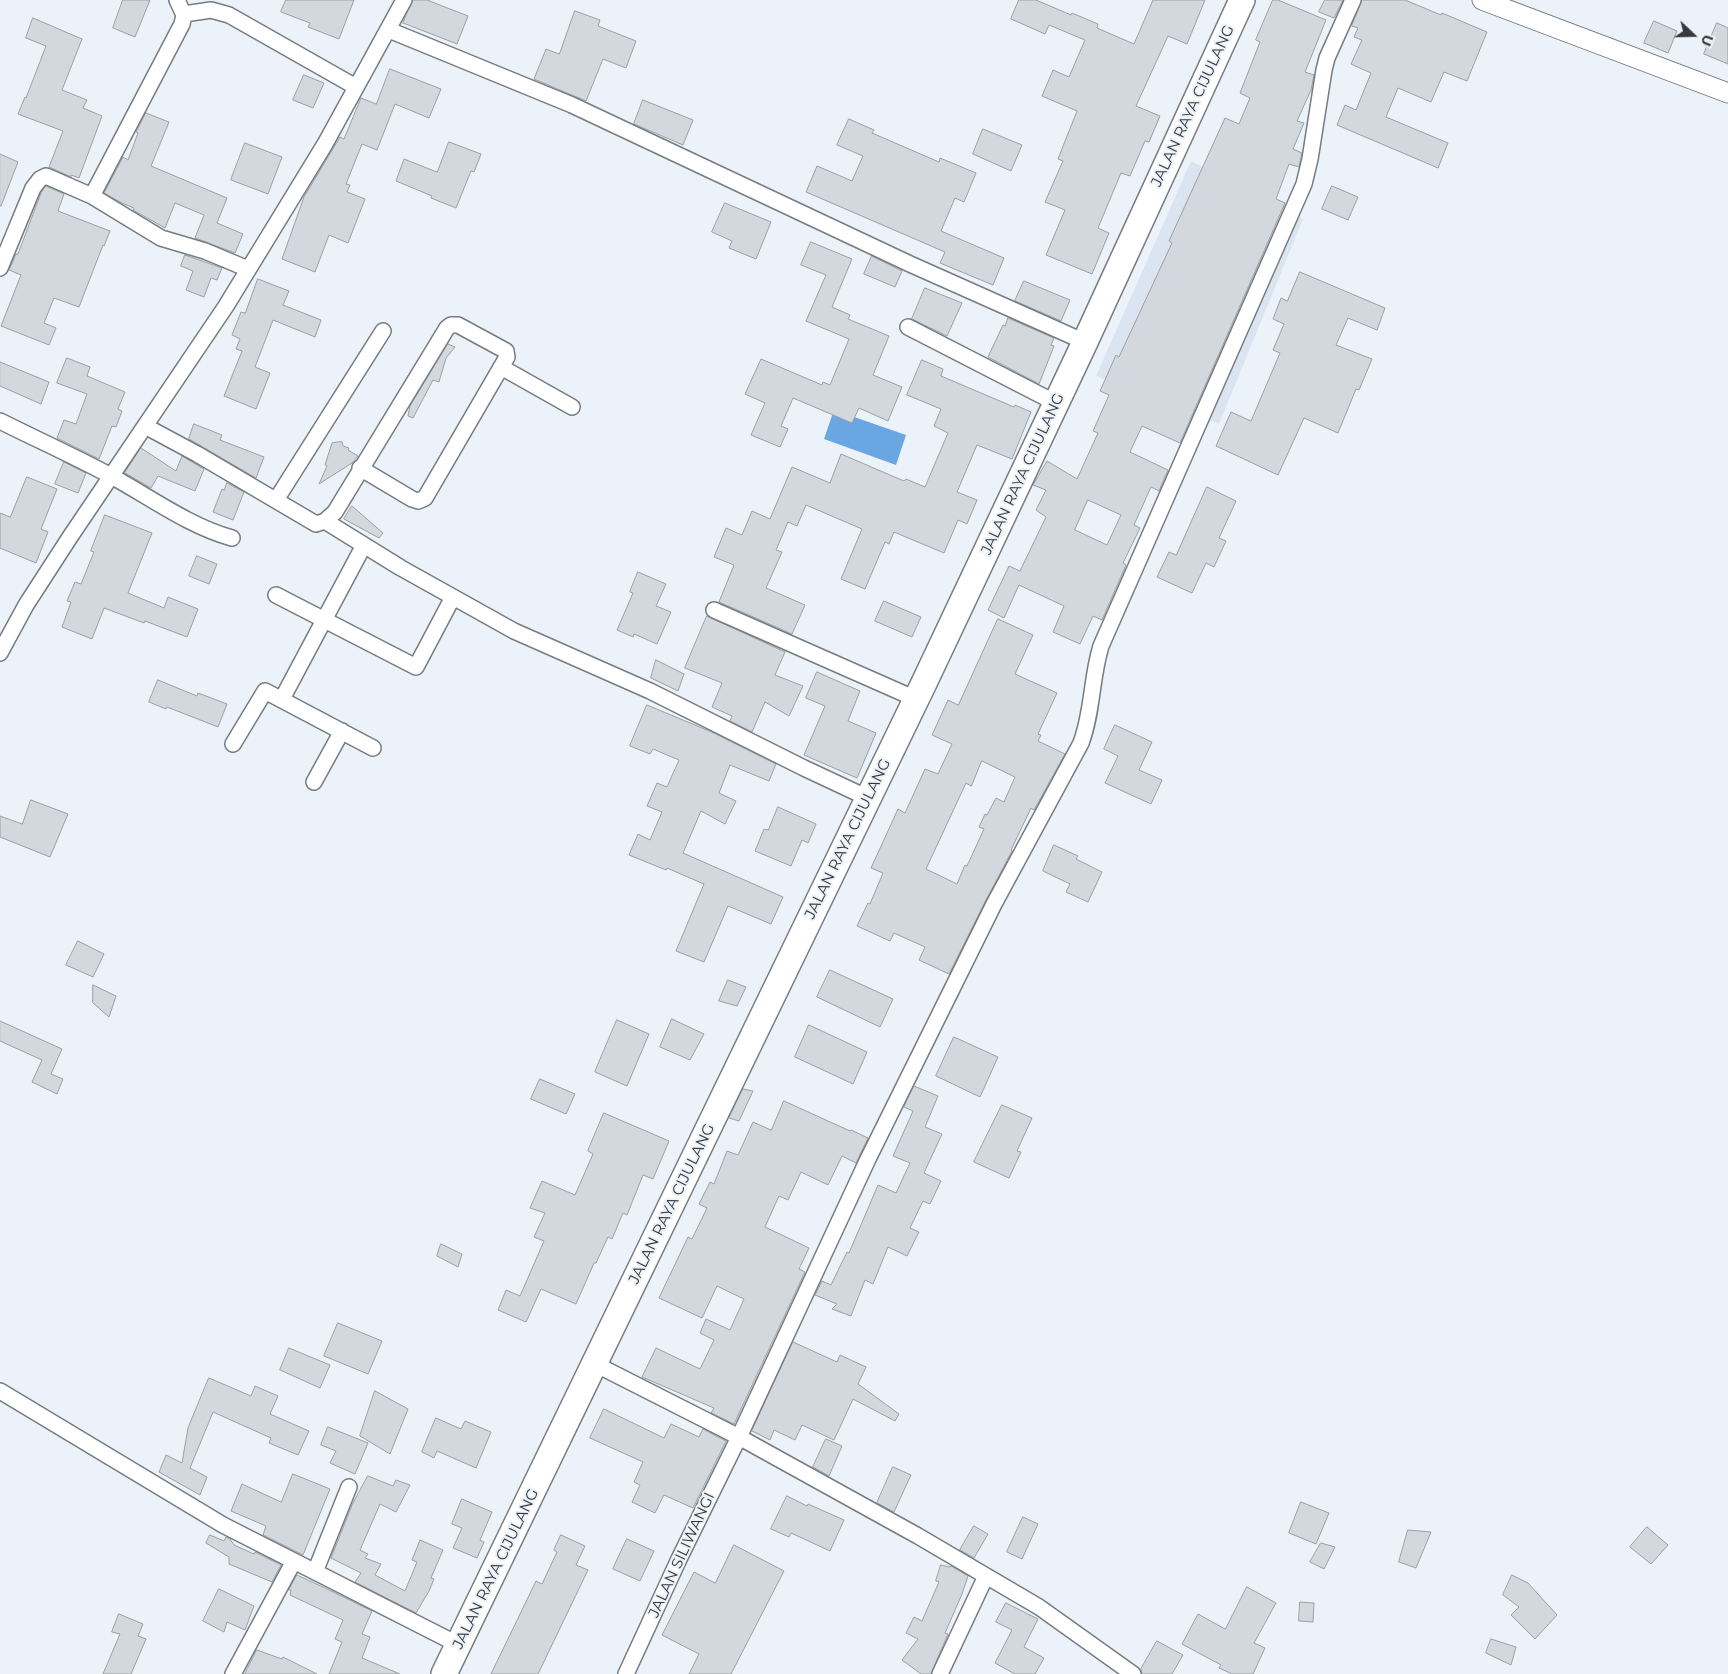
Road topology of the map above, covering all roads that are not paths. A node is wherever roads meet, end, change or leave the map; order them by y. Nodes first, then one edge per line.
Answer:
1 (404, 0) edge
2 (1242, 0) edge
3 (1354, 0) edge
4 (1482, 0) edge
5 (180, 7) edge
6 (388, 30) junction
7 (356, 87) junction
8 (1728, 93) edge
9 (92, 196) junction
10 (0, 268) edge
11 (248, 269) junction
12 (908, 327) dead end
13 (383, 331) dead end
14 (1085, 342) junction
15 (501, 367) junction
16 (1056, 403) junction
17 (572, 407) dead end
18 (0, 421) edge
19 (145, 426) junction
20 (360, 468) junction
21 (111, 476) junction
22 (276, 500) junction
23 (328, 519) junction
24 (232, 538) dead end
25 (366, 542) junction
26 (276, 595) dead end
27 (453, 597) junction
28 (714, 610) dead end
29 (324, 620) junction
30 (0, 653) edge
31 (282, 699) junction
32 (916, 699) junction
33 (342, 731) junction
34 (234, 744) dead end
35 (373, 748) dead end
36 (314, 782) dead end
37 (868, 798) junction
38 (595, 1364) junction
39 (0, 1391) edge
40 (738, 1437) junction
41 (350, 1488) dead end
42 (294, 1561) junction
43 (315, 1572) junction
44 (986, 1576) junction
45 (459, 1645) junction
46 (233, 1674) edge
47 (444, 1674) edge
48 (626, 1674) edge
49 (940, 1674) edge
50 (1133, 1674) edge

1 - 6 street
2 - 14 highway, JALAN RAYA CIJULANG
3 - 40 street, JALAN SILIWANGI
4 - 8 street
5 - 7 street
5 - 9 street
6 - 7 street
6 - 14 street
7 - 11 street
9 - 10 street
9 - 11 street
11 - 19 street
12 - 16 street
13 - 22 street
14 - 16 highway, JALAN RAYA CIJULANG
15 - 17 street
15 - 20 street
15 - 20 street
16 - 32 highway, JALAN RAYA CIJULANG
18 - 21 street
19 - 21 street
19 - 22 street
20 - 23 street
21 - 24 street
21 - 30 street
22 - 23 street
23 - 25 street
25 - 27 street
25 - 29 street
26 - 29 street
27 - 29 street
27 - 37 street
28 - 32 street
29 - 31 street
31 - 33 street
31 - 34 street
32 - 37 highway, JALAN RAYA CIJULANG
33 - 35 street
33 - 36 street
37 - 38 highway, JALAN RAYA CIJULANG
38 - 40 street
38 - 45 highway, JALAN RAYA CIJULANG
39 - 42 street
40 - 44 street
40 - 48 street, JALAN SILIWANGI
41 - 43 street
42 - 43 street
42 - 46 street
43 - 45 street
44 - 49 street
44 - 50 street
45 - 47 highway, JALAN RAYA CIJULANG

